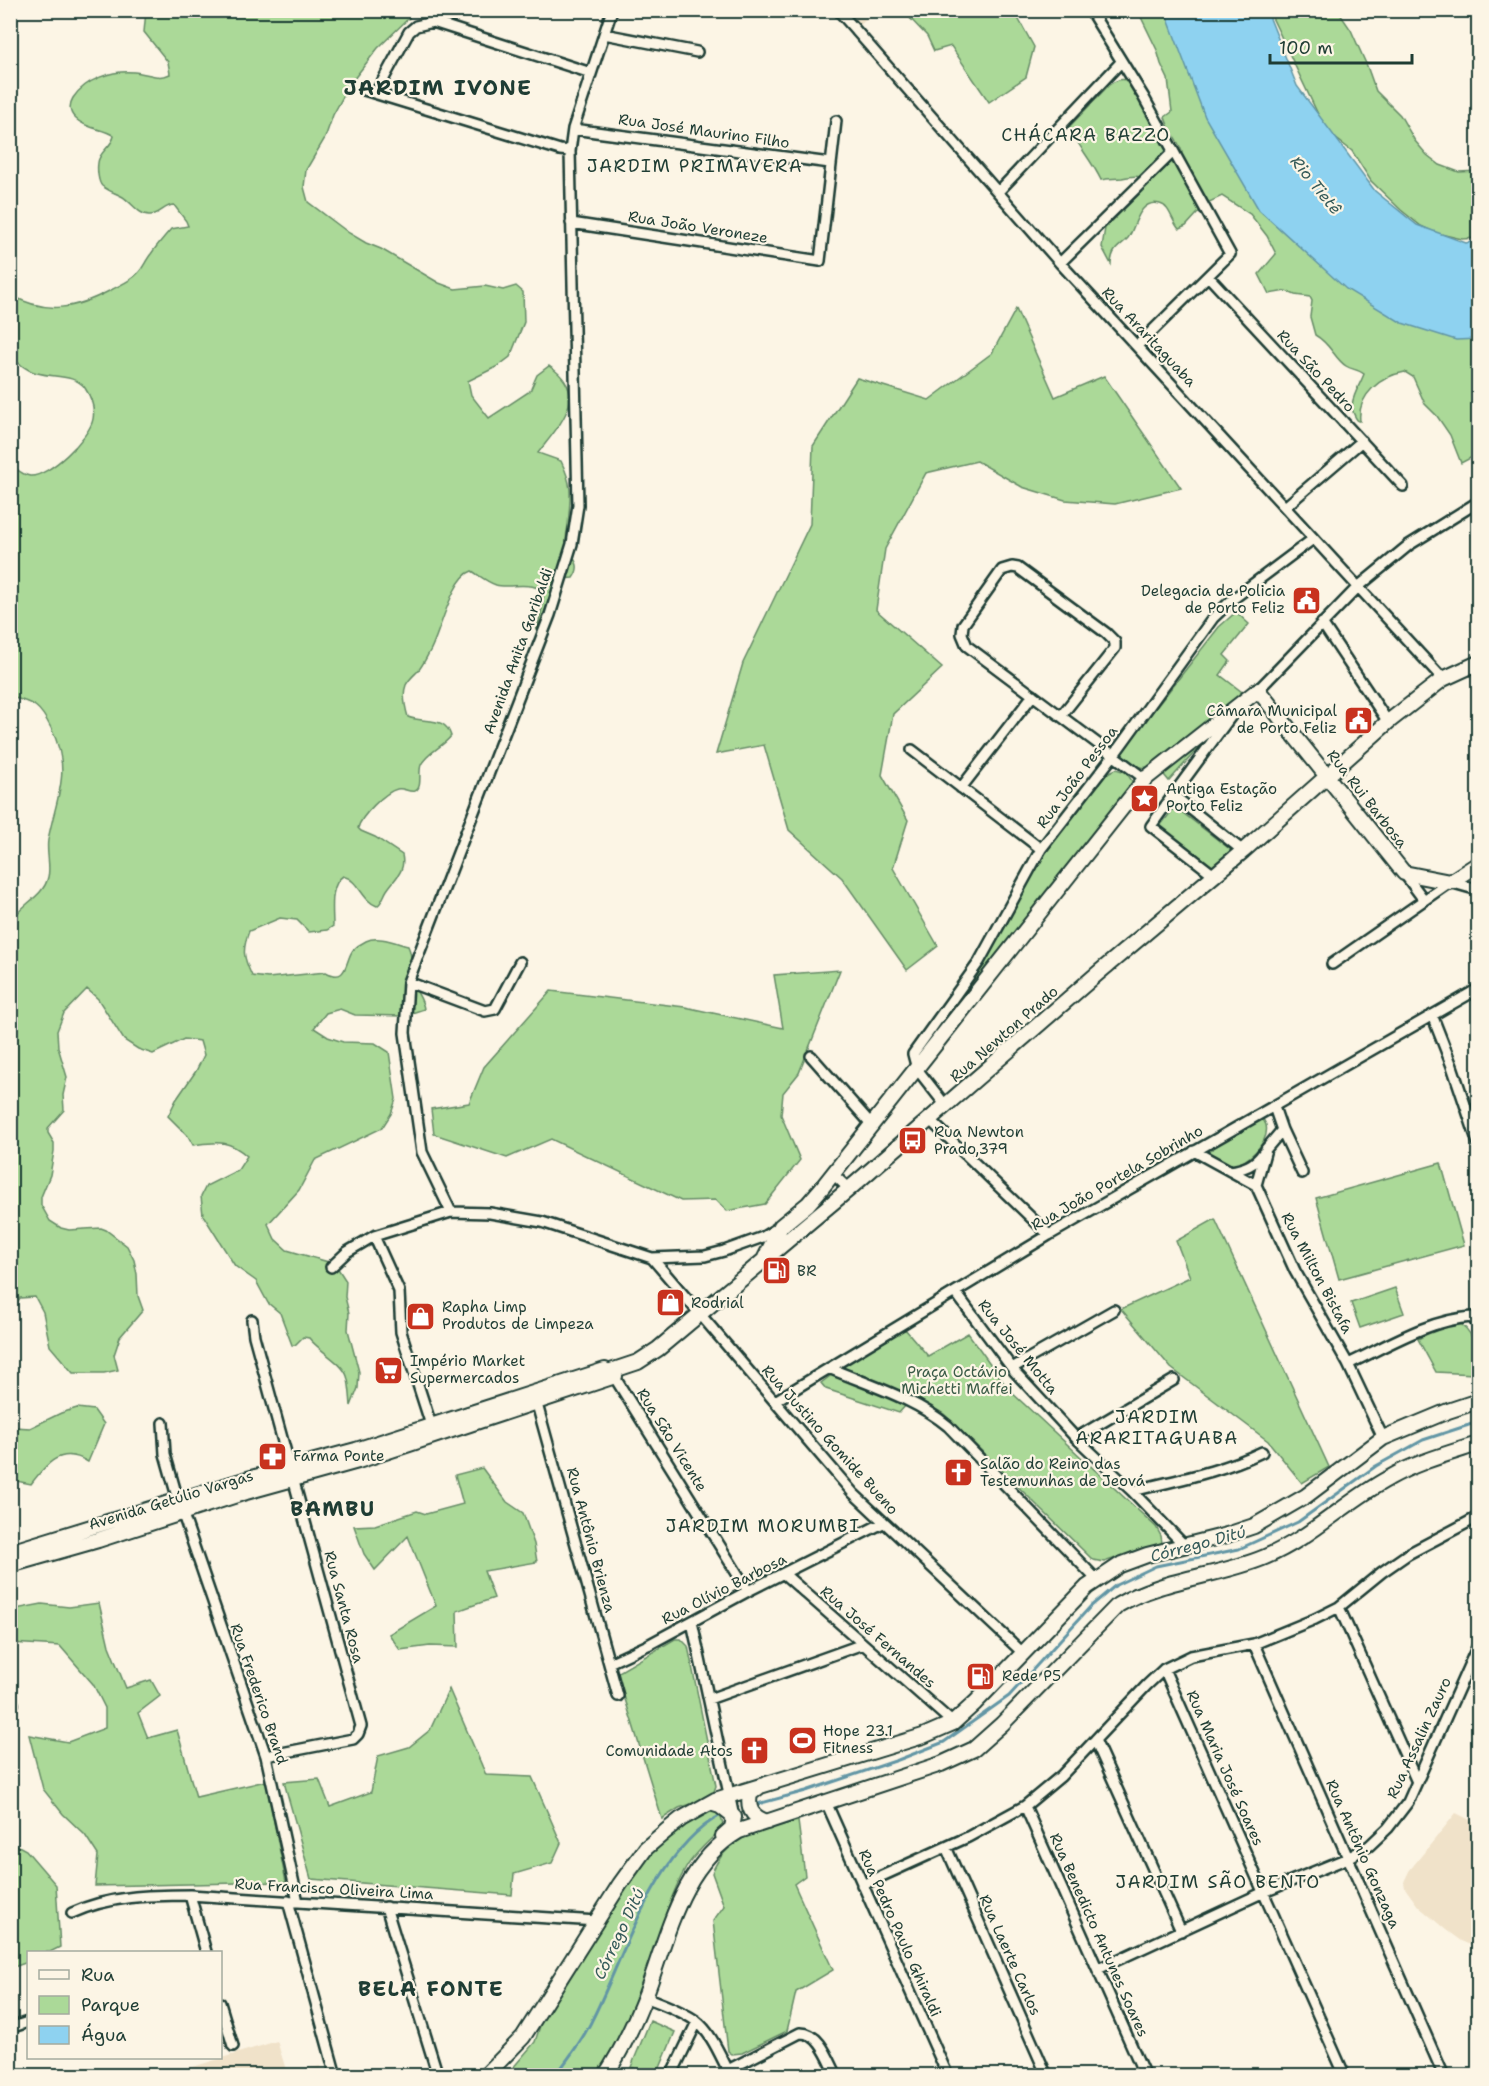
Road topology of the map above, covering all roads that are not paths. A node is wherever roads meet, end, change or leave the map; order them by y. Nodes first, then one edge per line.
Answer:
1 (612, 10) edge
2 (838, 10) edge
3 (1090, 10) edge
4 (604, 34) junction
5 (697, 52) dead end
6 (1121, 62) junction
7 (591, 73) junction
8 (364, 90) dead end
9 (376, 93) junction
10 (836, 121) dead end
11 (573, 129) junction
12 (570, 151) junction
13 (1173, 152) junction
14 (830, 163) junction
15 (998, 192) junction
16 (571, 223) junction
17 (1060, 262) junction
18 (1208, 276) junction
19 (1137, 346) junction
20 (1362, 441) junction
21 (1403, 486) dead end
22 (1479, 502) edge
23 (1285, 507) junction
24 (1313, 539) junction
25 (1358, 587) junction
26 (1322, 622) junction
27 (1479, 663) edge
28 (1443, 679) junction
29 (1258, 690) junction
30 (1034, 695) junction
31 (1238, 707) junction
32 (1061, 716) junction
33 (1388, 722) junction
34 (912, 750) dead end
35 (1113, 756) junction
36 (1328, 776) junction
37 (1145, 779) junction
38 (961, 788) junction
39 (1173, 795) junction
40 (1041, 849) junction
41 (1243, 851) junction
42 (1479, 864) edge
43 (1404, 873) junction
44 (1214, 875) junction
45 (1450, 882) junction
46 (1479, 890) edge
47 (1424, 900) junction
48 (520, 962) dead end
49 (1332, 964) dead end
50 (408, 982) junction
51 (1479, 989) edge
52 (1432, 1015) junction
53 (810, 1056) dead end
54 (917, 1069) junction
55 (946, 1106) junction
56 (1274, 1107) junction
57 (930, 1120) junction
58 (872, 1125) junction
59 (1282, 1130) junction
60 (1479, 1143) edge
61 (1266, 1149) junction
62 (1194, 1151) junction
63 (1230, 1171) junction
64 (1302, 1173) dead end
65 (833, 1174) junction
66 (1256, 1185) junction
67 (849, 1190) junction
68 (451, 1212) junction
69 (781, 1226) junction
70 (1048, 1235) junction
71 (374, 1236) junction
72 (652, 1258) junction
73 (764, 1260) junction
74 (331, 1267) dead end
75 (956, 1293) junction
76 (1114, 1310) dead end
77 (699, 1315) junction
78 (252, 1320) dead end
79 (1479, 1324) edge
80 (1348, 1364) junction
81 (829, 1368) junction
82 (1012, 1368) junction
83 (610, 1372) junction
84 (1174, 1380) dead end
85 (536, 1398) junction
86 (775, 1401) junction
87 (1479, 1401) edge
88 (163, 1423) dead end
89 (433, 1431) junction
90 (1076, 1438) junction
91 (1383, 1438) junction
92 (1479, 1444) edge
93 (1262, 1452) dead end
94 (293, 1474) junction
95 (1132, 1491) junction
96 (181, 1506) junction
97 (1479, 1517) edge
98 (883, 1522) junction
99 (58, 1544) junction
100 (1185, 1546) junction
101 (10, 1552) edge
102 (10, 1565) edge
103 (784, 1574) junction
104 (1097, 1580) junction
105 (748, 1591) junction
106 (1339, 1607) junction
107 (692, 1622) junction
108 (863, 1644) junction
109 (1254, 1644) junction
110 (1479, 1646) edge
111 (1024, 1654) junction
112 (609, 1663) junction
113 (1164, 1669) junction
114 (618, 1696) dead end
115 (709, 1699) junction
116 (953, 1722) junction
117 (1095, 1740) junction
118 (266, 1756) junction
119 (1417, 1782) junction
120 (763, 1785) junction
121 (729, 1796) junction
122 (826, 1802) junction
123 (710, 1803) junction
124 (1025, 1806) junction
125 (734, 1817) junction
126 (767, 1822) junction
127 (946, 1847) junction
128 (1348, 1858) junction
129 (696, 1871) junction
130 (862, 1885) junction
131 (1264, 1892) junction
132 (190, 1895) junction
133 (293, 1901) junction
134 (386, 1907) junction
135 (72, 1913) dead end
136 (597, 1922) junction
137 (1181, 1931) junction
138 (205, 1951) edge
139 (1098, 1969) junction
140 (645, 1997) junction
141 (222, 2010) edge
142 (27, 2022) edge
143 (697, 2022) junction
144 (10, 2028) edge
145 (233, 2046) dead end
146 (730, 2073) edge
147 (336, 2076) edge
148 (438, 2076) edge
149 (485, 2076) edge
150 (605, 2076) edge
151 (671, 2076) edge
152 (837, 2076) edge
153 (948, 2076) edge
154 (1047, 2076) edge
155 (1145, 2076) edge
156 (1345, 2076) edge
157 (1444, 2076) edge

1 - 4 street, Avenida Anita Garibaldi
2 - 15 street, Rua Araritaguaba
3 - 6 street
4 - 5 street
4 - 7 street, Avenida Anita Garibaldi
6 - 13 street
6 - 15 street
7 - 9 street
7 - 11 street, Avenida Anita Garibaldi
8 - 9 street
9 - 12 street
10 - 14 street
11 - 12 street, Avenida Anita Garibaldi
11 - 14 street, Rua José Maurino Filho
12 - 16 street, Avenida Anita Garibaldi
13 - 17 street
13 - 18 street
14 - 16 street, Rua João Veroneze
15 - 17 street, Rua Araritaguaba
16 - 50 street, Avenida Anita Garibaldi
17 - 19 street, Rua Araritaguaba
18 - 19 street
18 - 20 street, Rua São Pedro
19 - 23 street, Rua Araritaguaba
20 - 21 street, Rua São Pedro
20 - 23 street
22 - 25 street
23 - 24 street, Rua Araritaguaba
24 - 25 street, Rua Araritaguaba
24 - 35 street, Rua João Pessoa
25 - 26 street
25 - 28 street, Rua Araritaguaba
26 - 29 street
26 - 33 street
27 - 28 street, Rua Newton Prado
28 - 33 street, Rua Newton Prado
29 - 31 street
29 - 36 street, Rua Rui Barbosa
30 - 32 street
30 - 32 street
30 - 38 street
31 - 37 street
31 - 39 street
32 - 35 street
33 - 36 street, Rua Newton Prado
34 - 38 street
35 - 37 street
35 - 40 street, Rua João Pessoa
36 - 41 street, Rua Newton Prado
36 - 43 street, Rua Rui Barbosa
37 - 54 street
38 - 40 street
39 - 41 street
39 - 44 street
40 - 54 street, Rua João Pessoa
41 - 44 street, Rua Newton Prado
42 - 45 street
43 - 45 street
43 - 47 street, Rua Rui Barbosa
44 - 55 street, Rua Newton Prado
45 - 46 street
45 - 47 street
47 - 49 street
48 - 50 street
50 - 68 street, Avenida Anita Garibaldi
51 - 52 street, Rua João Portela Sobrinho
52 - 56 street, Rua João Portela Sobrinho
52 - 60 street
53 - 58 street
54 - 55 street
54 - 58 street
55 - 57 street, Rua Newton Prado
56 - 59 street
56 - 62 street, Rua João Portela Sobrinho
57 - 67 street, Rua Newton Prado
57 - 70 street
58 - 65 street
59 - 61 street
59 - 64 street
61 - 63 street
61 - 66 street
62 - 63 street
62 - 70 street, Rua João Portela Sobrinho
63 - 66 street
65 - 67 street
65 - 69 street
66 - 80 street, Rua Milton Bistafa
67 - 73 street, Rua Newton Prado
68 - 71 street
68 - 72 street
69 - 72 street
69 - 73 street
70 - 75 street, Rua João Portela Sobrinho
71 - 74 street
71 - 89 street
72 - 77 street, Rua Justino Gomide Bueno
73 - 77 street, Rua Newton Prado
75 - 81 street, Rua João Portela Sobrinho
75 - 82 street, Rua José Motta
76 - 82 street
77 - 83 street, Avenida Getúlio Vargas
77 - 86 street, Rua Justino Gomide Bueno
78 - 94 street, Rua Santa Rosa
79 - 80 street
80 - 91 street, Rua Milton Bistafa
81 - 86 street, Rua João Portela Sobrinho
81 - 104 street
82 - 90 street, Rua José Motta
83 - 85 street, Avenida Getúlio Vargas
83 - 105 street, Rua São Vicente
84 - 90 street
85 - 89 street, Avenida Getúlio Vargas
85 - 112 street, Rua Antônio Brienza
86 - 98 street, Rua Justino Gomide Bueno
87 - 91 street
88 - 96 street, Rua Frederico Brand
89 - 94 street, Avenida Getúlio Vargas
90 - 95 street, Rua José Motta
91 - 100 street
92 - 122 street
93 - 95 street
94 - 96 street, Avenida Getúlio Vargas
94 - 118 street, Rua Santa Rosa
95 - 100 street, Rua José Motta
96 - 99 street, Avenida Getúlio Vargas
96 - 118 street, Rua Frederico Brand
97 - 106 street
98 - 103 street, Rua Olívio Barbosa
98 - 111 street, Rua Justino Gomide Bueno
99 - 101 street, Avenida Getúlio Vargas
99 - 102 street, Avenida Getúlio Vargas
100 - 104 street
103 - 105 street, Rua Olívio Barbosa
103 - 108 street, Rua José Fernandes
104 - 111 street
105 - 107 street, Rua Olívio Barbosa
106 - 109 street
106 - 119 street
107 - 112 street, Rua Olívio Barbosa
107 - 115 street
108 - 115 street
108 - 116 street, Rua José Fernandes
109 - 113 street
109 - 128 street, Rua Antônio Gonzaga
110 - 119 street, Rua Assalin Zauro
111 - 116 street
112 - 114 street, Rua Antônio Brienza
113 - 117 street
113 - 131 street, Rua Maria José Soares
115 - 121 street
116 - 120 street
117 - 124 street
117 - 137 street
118 - 133 street, Rua Frederico Brand
119 - 128 street, Rua Assalin Zauro
120 - 121 street
120 - 126 street
121 - 123 street
121 - 125 street
122 - 126 street
122 - 130 street, Rua Pedro Paulo Ghiraldi
123 - 125 street
123 - 136 street
124 - 127 street
124 - 139 street, Rua Benedicto Antunes Soares
125 - 129 street
126 - 129 street
127 - 130 street
127 - 154 street, Rua Laerte Carlos
128 - 131 street, Rua Assalin Zauro
128 - 157 street, Rua Antônio Gonzaga
129 - 140 street
130 - 153 street, Rua Pedro Paulo Ghiraldi
131 - 137 street, Rua Assalin Zauro
131 - 156 street, Rua Maria José Soares
132 - 133 street, Rua Francisco Oliveira Lima
132 - 135 street, Rua Francisco Oliveira Lima
132 - 138 street
133 - 134 street, Rua Francisco Oliveira Lima
133 - 147 street, Rua Frederico Brand
134 - 136 street, Rua Francisco Oliveira Lima
134 - 148 street
136 - 149 street
137 - 139 street, Rua Assalin Zauro
139 - 155 street, Rua Benedicto Antunes Soares
140 - 143 street
140 - 150 street
141 - 145 street
142 - 144 street
143 - 146 street
143 - 151 street
146 - 152 street

